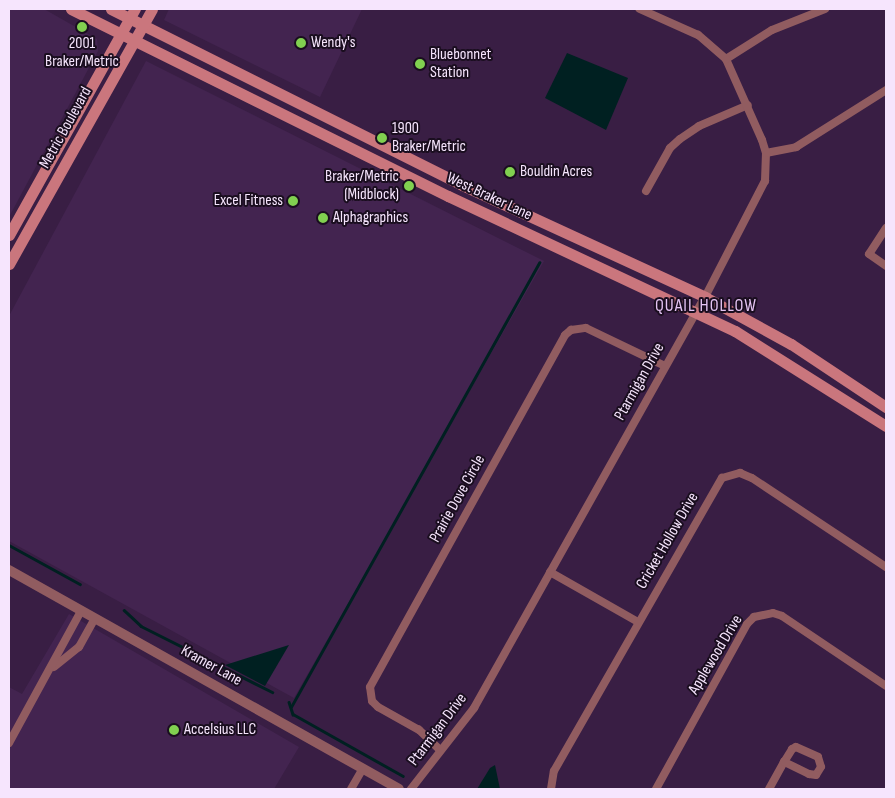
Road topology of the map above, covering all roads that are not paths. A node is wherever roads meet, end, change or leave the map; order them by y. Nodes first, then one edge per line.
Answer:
1 (71, 9) edge
2 (111, 9) edge
3 (152, 9) edge
4 (640, 9) edge
5 (819, 10) edge
6 (132, 14) edge
7 (142, 25) junction
8 (120, 35) junction
9 (133, 42) junction
10 (726, 59) junction
11 (886, 90) edge
12 (298, 103) junction
13 (748, 105) junction
14 (287, 118) junction
15 (766, 153) junction
16 (457, 183) junction
17 (646, 191) dead end
18 (448, 196) junction
19 (886, 228) edge
20 (9, 235) edge
21 (9, 264) edge
22 (886, 266) edge
23 (705, 297) junction
24 (696, 311) junction
25 (665, 366) junction
26 (886, 406) edge
27 (884, 420) edge
28 (886, 567) edge
29 (9, 570) edge
30 (550, 572) junction
31 (81, 611) junction
32 (95, 618) junction
33 (638, 622) junction
34 (52, 668) junction
35 (886, 686) edge
36 (9, 743) edge
37 (439, 750) junction
38 (784, 762) junction
39 (363, 768) junction
40 (351, 789) edge
41 (399, 789) edge
42 (411, 789) edge
43 (551, 789) edge
44 (656, 789) edge
45 (769, 789) edge

1 - 8 main road, West Braker Lane
2 - 6 main road, West Braker Lane
3 - 7 main road, Metric Boulevard
4 - 10 street, Ptarmigan Drive
5 - 10 street
6 - 7 main road, West Braker Lane
6 - 8 main road, Metric Boulevard
7 - 9 main road, Metric Boulevard
7 - 12 main road, West Braker Lane
8 - 9 main road, West Braker Lane
8 - 20 main road, Metric Boulevard
9 - 14 main road, West Braker Lane
9 - 21 main road, Metric Boulevard
10 - 13 street, Ptarmigan Drive
11 - 15 street
12 - 14 main road
12 - 16 main road, West Braker Lane
13 - 15 street, Ptarmigan Drive
13 - 17 street
14 - 18 main road, West Braker Lane
15 - 23 street, Ptarmigan Drive
16 - 18 main road
16 - 23 main road, West Braker Lane
18 - 24 main road, West Braker Lane
19 - 22 street
23 - 24 street, Ptarmigan Drive
23 - 26 main road, West Braker Lane
24 - 25 street, Ptarmigan Drive
24 - 27 main road, West Braker Lane
25 - 30 street, Ptarmigan Drive
25 - 37 street, Prairie Dove Circle
28 - 33 street, Cricket Hollow Drive
29 - 31 street, Kramer Lane
30 - 33 street
30 - 37 street, Ptarmigan Drive
31 - 32 street, Kramer Lane
31 - 34 street
32 - 34 street
32 - 39 street, Kramer Lane
33 - 43 street, Cricket Hollow Drive
34 - 36 street
35 - 44 street, Applewood Drive
37 - 42 street, Ptarmigan Drive
38 - 38 street
38 - 45 street
39 - 40 street
39 - 41 street, Kramer Lane

